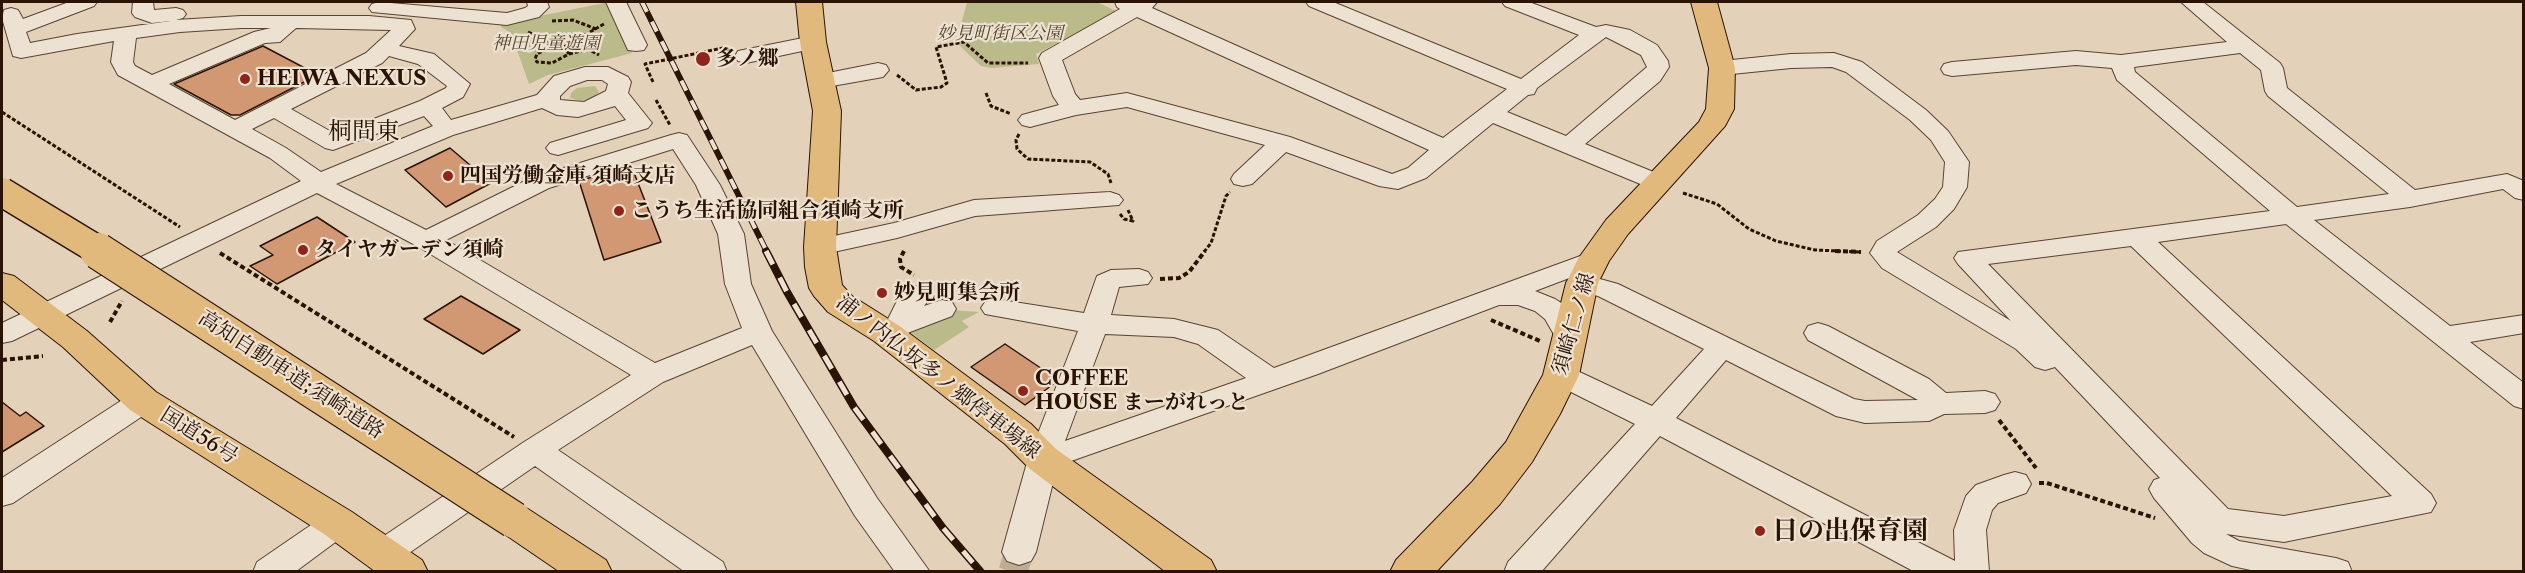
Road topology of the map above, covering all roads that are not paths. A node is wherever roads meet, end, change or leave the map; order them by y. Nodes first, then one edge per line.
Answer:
1 (46, 2) edge
2 (87, 2) edge
3 (143, 2) edge
4 (809, 2) edge
5 (1316, 2) edge
6 (1512, 2) edge
7 (1704, 2) edge
8 (2191, 2) edge
9 (1135, 4) edge
10 (398, 5) edge
11 (540, 10) edge
12 (287, 11) edge
13 (613, 11) edge
14 (10, 20) edge
15 (126, 33) junction
16 (1594, 33) junction
17 (813, 42) junction
18 (636, 45) dead end
19 (2243, 46) junction
20 (383, 48) junction
21 (746, 56) dead end
22 (2121, 62) junction
23 (1722, 68) junction
24 (1952, 69) dead end
25 (878, 70) road end
26 (821, 81) junction
27 (153, 83) junction
28 (1526, 89) junction
29 (617, 94) junction
30 (548, 100) junction
31 (428, 106) junction
32 (1074, 108) junction
33 (274, 110) junction
34 (1492, 114) junction
35 (1030, 120) road end
36 (235, 129) junction
37 (445, 130) junction
38 (1282, 142) junction
39 (1568, 146) junction
40 (558, 148) dead end
41 (1445, 148) junction
42 (1243, 179) road end
43 (319, 182) junction
44 (1668, 190) junction
45 (2, 192) edge
46 (2523, 193) edge
47 (2410, 199) junction
48 (1110, 200) road end
49 (2291, 215) junction
50 (2137, 237) junction
51 (426, 240) junction
52 (820, 247) junction
53 (1588, 271) junction
54 (1139, 278) road end
55 (2, 284) edge
56 (918, 295) dead end
57 (995, 308) dead end
58 (1493, 308) junction
59 (942, 309) dead end
60 (41, 316) junction
61 (1095, 324) junction
62 (2523, 324) edge
63 (893, 329) junction
64 (758, 332) junction
65 (1818, 333) dead end
66 (2, 334) edge
67 (2446, 336) junction
68 (1556, 340) junction
69 (1723, 346) junction
70 (653, 375) junction
71 (1561, 375) junction
72 (1270, 380) junction
73 (2523, 399) edge
74 (143, 401) junction
75 (1985, 402) road end
76 (1938, 404) junction
77 (1656, 421) junction
78 (535, 450) junction
79 (1043, 459) junction
80 (2015, 484) road end
81 (2, 494) edge
82 (338, 523) junction
83 (1019, 552) tunnel mouth
84 (396, 562) edge
85 (585, 569) edge
86 (269, 572) edge
87 (711, 572) edge
88 (914, 572) edge
89 (1197, 572) edge
90 (1410, 572) edge
91 (1520, 572) edge
92 (1946, 572) edge
93 (1972, 572) edge
94 (2336, 572) edge

1 - 14 street
2 - 14 street
3 - 12 street
4 - 17 main road, 浦ノ内仏坂多ノ郷停車場線
5 - 28 street
6 - 16 street
7 - 23 main road, 須崎仁ノ線
8 - 19 street
9 - 32 street
9 - 41 street
10 - 11 street
10 - 12 street
12 - 15 street
12 - 20 street
12 - 27 street
13 - 18 street
14 - 15 street
15 - 27 street
16 - 28 street
16 - 39 street
17 - 21 street
17 - 26 main road, 浦ノ内仏坂多ノ郷停車場線
19 - 22 street
19 - 47 street
20 - 31 street
20 - 33 street
22 - 24 street
22 - 49 street
23 - 44 main road, 須崎仁ノ線
23 - 94 street
25 - 26 street
26 - 52 main road, 浦ノ内仏坂多ノ郷停車場線
27 - 36 street
28 - 34 street
29 - 30 street
29 - 30 street
29 - 40 street
30 - 37 street
31 - 33 street
31 - 37 street
32 - 35 street
32 - 38 street
33 - 36 street
34 - 39 street
34 - 41 street
36 - 43 street
37 - 43 street
38 - 41 street
38 - 42 street
39 - 44 street
43 - 51 street
43 - 60 street
44 - 53 main road, 須崎仁ノ線
45 - 85 main road, 高知自動車道;須崎道路, bridge
46 - 47 street
47 - 49 street
48 - 52 street
49 - 50 street
49 - 67 street
50 - 50 street
51 - 64 street
51 - 70 street
52 - 63 main road, 浦ノ内仏坂多ノ郷停車場線
53 - 58 street
53 - 68 main road, 須崎仁ノ線
53 - 69 street
54 - 61 street
55 - 60 main road, 国道56号
56 - 63 street
57 - 61 street
58 - 68 street
58 - 72 street
59 - 63 street
60 - 66 street
60 - 74 main road, 国道56号
61 - 72 street
61 - 79 street
62 - 67 street
63 - 79 main road, 浦ノ内仏坂多ノ郷停車場線
64 - 70 street
64 - 88 street
65 - 76 street
67 - 73 street
68 - 71 main road, 須崎仁ノ線
69 - 76 street
69 - 77 street
70 - 78 street
71 - 77 street
71 - 90 main road, 須崎仁ノ線
72 - 79 street
74 - 81 street
74 - 82 main road, 国道56号
75 - 76 street
77 - 91 street
77 - 92 street
78 - 84 street
78 - 87 street
79 - 83 street
79 - 89 main road, 浦ノ内仏坂多ノ郷停車場線
80 - 93 street
82 - 84 main road, 国道56号
82 - 86 street

